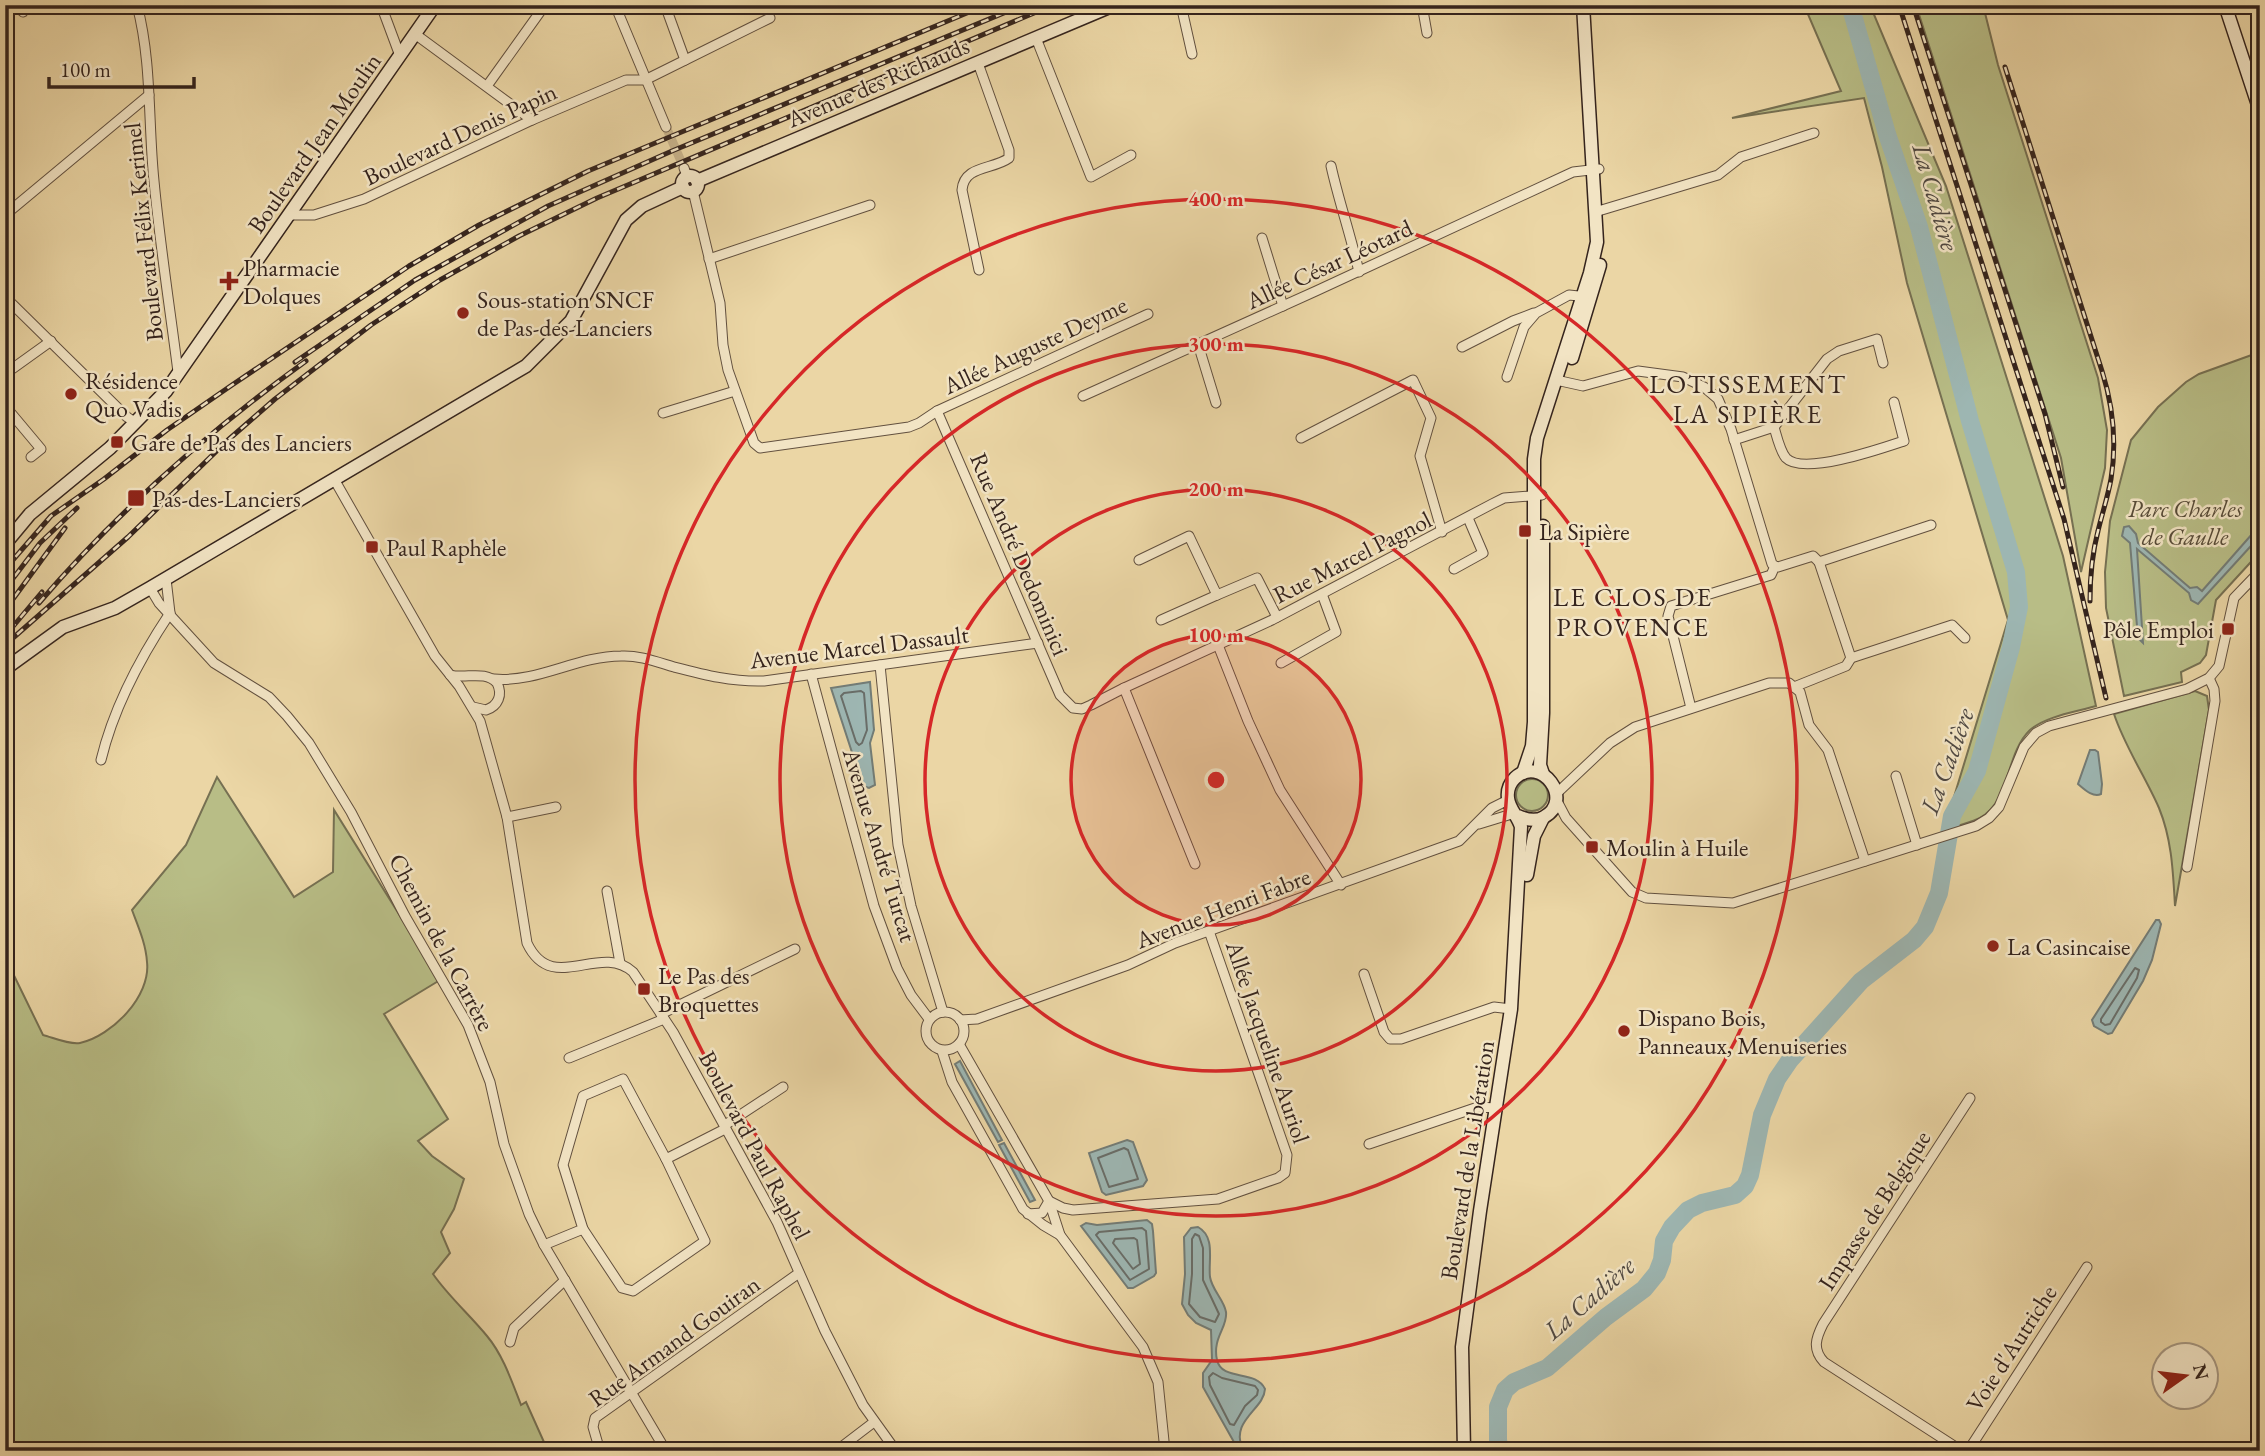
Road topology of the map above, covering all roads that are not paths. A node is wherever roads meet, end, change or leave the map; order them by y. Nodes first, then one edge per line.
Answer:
1 (9, 5) edge
2 (137, 5) edge
3 (381, 5) edge
4 (435, 5) edge
5 (545, 5) edge
6 (615, 5) edge
7 (665, 5) edge
8 (1114, 5) edge
9 (1181, 5) edge
10 (1422, 5) edge
11 (1583, 5) edge
12 (1589, 5) edge
13 (2225, 5) edge
14 (5, 11) edge
15 (770, 18) dead end
16 (1427, 33) dead end
17 (415, 34) junction
18 (1036, 38) junction
19 (1192, 54) dead end
20 (400, 56) junction
21 (685, 60) junction
22 (978, 62) junction
23 (645, 80) junction
24 (487, 86) junction
25 (149, 95) junction
26 (2260, 111) edge
27 (532, 120) junction
28 (666, 127) tunnel mouth
29 (1814, 133) dead end
30 (1130, 155) dead end
31 (1331, 166) dead end
32 (1596, 170) junction
33 (689, 181) junction
34 (870, 205) dead end
35 (1599, 211) junction
36 (5, 215) edge
37 (289, 215) junction
38 (1262, 238) dead end
39 (709, 259) junction
40 (979, 270) dead end
41 (1359, 272) junction
42 (5, 297) edge
43 (1587, 297) junction
44 (1283, 306) junction
45 (1536, 313) junction
46 (1148, 314) dead end
47 (51, 341) junction
48 (1198, 344) junction
49 (1462, 347) dead end
50 (1883, 363) dead end
51 (178, 372) junction
52 (5, 374) edge
53 (1507, 377) dead end
54 (1560, 381) junction
55 (735, 391) junction
56 (1083, 396) dead end
57 (1894, 402) dead end
58 (1216, 403) dead end
59 (5, 406) edge
60 (937, 411) junction
61 (663, 413) dead end
62 (136, 423) junction
63 (1774, 427) junction
64 (1301, 438) dead end
65 (1734, 440) junction
66 (31, 457) dead end
67 (334, 479) junction
68 (1538, 496) junction
69 (1468, 518) junction
70 (1931, 525) dead end
71 (1442, 532) junction
72 (5, 544) edge
73 (1139, 560) dead end
74 (1819, 562) junction
75 (1775, 566) junction
76 (1454, 569) dead end
77 (2260, 571) edge
78 (166, 579) junction
79 (150, 588) junction
80 (1322, 594) junction
81 (1217, 595) junction
82 (170, 612) junction
83 (1277, 617) junction
84 (1161, 621) dead end
85 (1965, 638) dead end
86 (1038, 643) junction
87 (1218, 645) junction
88 (1851, 658) junction
89 (1281, 663) dead end
90 (880, 665) junction
91 (5, 669) edge
92 (811, 674) junction
93 (450, 675) junction
94 (473, 677) junction
95 (2209, 678) junction
96 (494, 679) junction
97 (521, 679) junction
98 (1794, 687) junction
99 (1124, 688) junction
100 (500, 694) junction
101 (465, 696) junction
102 (470, 706) junction
103 (491, 708) junction
104 (1073, 708) joint
105 (1691, 708) junction
106 (484, 732) junction
107 (102, 760) dead end
108 (1523, 773) junction
109 (1543, 774) junction
110 (1896, 776) dead end
111 (1555, 792) junction
112 (1508, 800) junction
113 (556, 807) dead end
114 (1516, 815) junction
115 (1546, 816) junction
116 (508, 817) junction
117 (1566, 818) junction
118 (1478, 824) junction
119 (1917, 845) junction
120 (1865, 861) junction
121 (1195, 864) dead end
122 (2188, 867) dead end
123 (1340, 885) junction
124 (607, 891) dead end
125 (1518, 917) junction
126 (1209, 931) junction
127 (795, 949) dead end
128 (620, 963) junction
129 (1364, 974) dead end
130 (1511, 1009) junction
131 (943, 1012) junction
132 (663, 1017) junction
133 (929, 1019) junction
134 (977, 1019) junction
135 (960, 1020) junction
136 (964, 1032) junction
137 (959, 1044) junction
138 (942, 1051) junction
139 (569, 1058) dead end
140 (783, 1087) dead end
141 (1970, 1098) dead end
142 (1496, 1108) junction
143 (725, 1127) junction
144 (1369, 1144) dead end
145 (666, 1159) junction
146 (1049, 1201) junction
147 (1028, 1214) junction
148 (583, 1229) junction
149 (1060, 1235) junction
150 (544, 1245) junction
151 (2087, 1267) dead end
152 (799, 1273) junction
153 (565, 1280) junction
154 (510, 1342) dead end
155 (631, 1391) junction
156 (1463, 1410) junction
157 (874, 1422) junction
158 (664, 1450) edge
159 (600, 1451) edge
160 (836, 1451) edge
161 (896, 1451) edge
162 (1165, 1451) edge
163 (1464, 1451) edge
164 (1471, 1451) edge
165 (1962, 1451) edge
166 (1968, 1451) edge

1 - 14 street
2 - 25 street, Boulevard Félix Kerimel
3 - 20 street
4 - 17 street, Boulevard Jean Moulin
5 - 24 street
6 - 23 street
7 - 21 street
8 - 18 street, Avenue des Richauds
9 - 19 street
10 - 16 street
11 - 32 street
12 - 32 street
13 - 26 street
15 - 21 street, Boulevard Denis Papin
17 - 20 street, Boulevard Jean Moulin
17 - 24 street
18 - 22 street, Avenue des Richauds
18 - 30 street
20 - 37 street, Boulevard Jean Moulin
21 - 23 street, Boulevard Denis Papin
22 - 33 street, Avenue des Richauds
22 - 40 street
23 - 27 street, Boulevard Denis Papin
23 - 28 street
24 - 27 street
25 - 36 street
25 - 51 street, Boulevard Félix Kerimel
27 - 37 street, Boulevard Denis Papin
29 - 35 street
31 - 41 street
32 - 35 street
32 - 41 street, Allée César Léotard
33 - 39 street
33 - 67 street, Avenue des Richauds
34 - 39 street
35 - 43 street
37 - 51 street, Boulevard Jean Moulin
38 - 44 street
39 - 55 street
41 - 44 street, Allée César Léotard
42 - 47 street
43 - 45 street
43 - 54 street
44 - 48 street, Allée César Léotard
45 - 49 street
45 - 53 street
46 - 60 street, Allée Auguste Deyme
47 - 52 street
47 - 62 street
48 - 56 street, Allée César Léotard
48 - 58 street
50 - 63 street
51 - 62 street, Boulevard Jean Moulin
54 - 65 street
54 - 68 street
55 - 60 street, Allée Auguste Deyme
55 - 61 street
57 - 63 street
59 - 66 street
60 - 86 street, Rue André Dedominici
62 - 72 street, Boulevard Jean Moulin
63 - 65 street
64 - 71 street
65 - 75 street
67 - 78 street, Avenue des Richauds
67 - 93 street
68 - 69 street, Rue Marcel Pagnol
68 - 108 street
68 - 109 street
69 - 71 street, Rue Marcel Pagnol
69 - 76 street
70 - 74 street
71 - 80 street, Rue Marcel Pagnol
73 - 81 street
74 - 75 street
74 - 88 street
75 - 105 street
77 - 95 street
78 - 79 street, Avenue des Richauds
78 - 82 street
79 - 82 street, Chemin de la Carrère
79 - 91 street, Avenue des Richauds
80 - 83 street, Rue Marcel Pagnol
80 - 89 street
81 - 83 street
81 - 84 street
82 - 107 street
82 - 150 street, Chemin de la Carrère
83 - 87 street, Rue Marcel Pagnol
85 - 88 street
86 - 90 street, Avenue Marcel Dassault
86 - 104 street, Rue André Dedominici
87 - 99 street, Rue Marcel Pagnol
87 - 123 street
88 - 98 street
90 - 92 street, Avenue Marcel Dassault
90 - 131 street, Avenue André Turcat
92 - 97 street, Avenue Marcel Dassault
92 - 133 street, Avenue André Turcat
93 - 94 street
93 - 101 street
94 - 96 street
94 - 101 street
95 - 119 street
95 - 122 street
96 - 97 street, Avenue Marcel Dassault
96 - 100 street
97 - 100 street, Avenue Marcel Dassault
98 - 105 street
98 - 120 street
99 - 104 street, Rue Marcel Pagnol
99 - 121 street
100 - 103 street
101 - 102 street
102 - 103 street
102 - 106 street
103 - 106 street
105 - 111 street
106 - 116 street
108 - 109 street
108 - 112 street
109 - 111 street
110 - 119 street
111 - 115 street, Boulevard de la Libération
111 - 117 street
112 - 114 street, Boulevard de la Libération
112 - 118 street, Avenue Henri Fabre
113 - 116 street
114 - 115 street
114 - 118 street, Avenue Henri Fabre
114 - 125 street, Boulevard de la Libération
115 - 117 street
115 - 125 street, Boulevard de la Libération
116 - 128 street
117 - 120 street
118 - 123 street, Avenue Henri Fabre
119 - 120 street
123 - 126 street, Avenue Henri Fabre
124 - 128 street
125 - 130 street, Boulevard de la Libération
126 - 134 street, Avenue Henri Fabre
126 - 146 street, Allée Jacqueline Auriol
127 - 132 street
128 - 132 street, Boulevard Paul Raphel
129 - 130 street
130 - 142 street, Boulevard de la Libération
131 - 133 street
131 - 135 street
132 - 139 street
132 - 143 street, Boulevard Paul Raphel
133 - 138 street
134 - 135 street, Avenue Henri Fabre
134 - 136 street, Avenue Henri Fabre
135 - 136 street
136 - 137 street
137 - 138 street
137 - 146 street
138 - 147 street
140 - 143 street
141 - 165 street, Impasse de Belgique
142 - 144 street
142 - 156 street, Boulevard de la Libération
143 - 145 street
143 - 152 street, Boulevard Paul Raphel
145 - 148 street
145 - 148 street
146 - 147 street
146 - 149 street
147 - 149 street
148 - 150 street
149 - 162 street
150 - 153 street, Chemin de la Carrère
151 - 166 street, Voie d'Autriche
152 - 155 street, Rue Armand Gouiran
152 - 157 street, Boulevard Paul Raphel
153 - 154 street
153 - 155 street, Chemin de la Carrère
155 - 158 street, Chemin de la Carrère
155 - 159 street, Rue Armand Gouiran
156 - 163 street, Boulevard de la Libération
156 - 164 street, Boulevard de la Libération
157 - 160 street
157 - 161 street, Boulevard Paul Raphel

